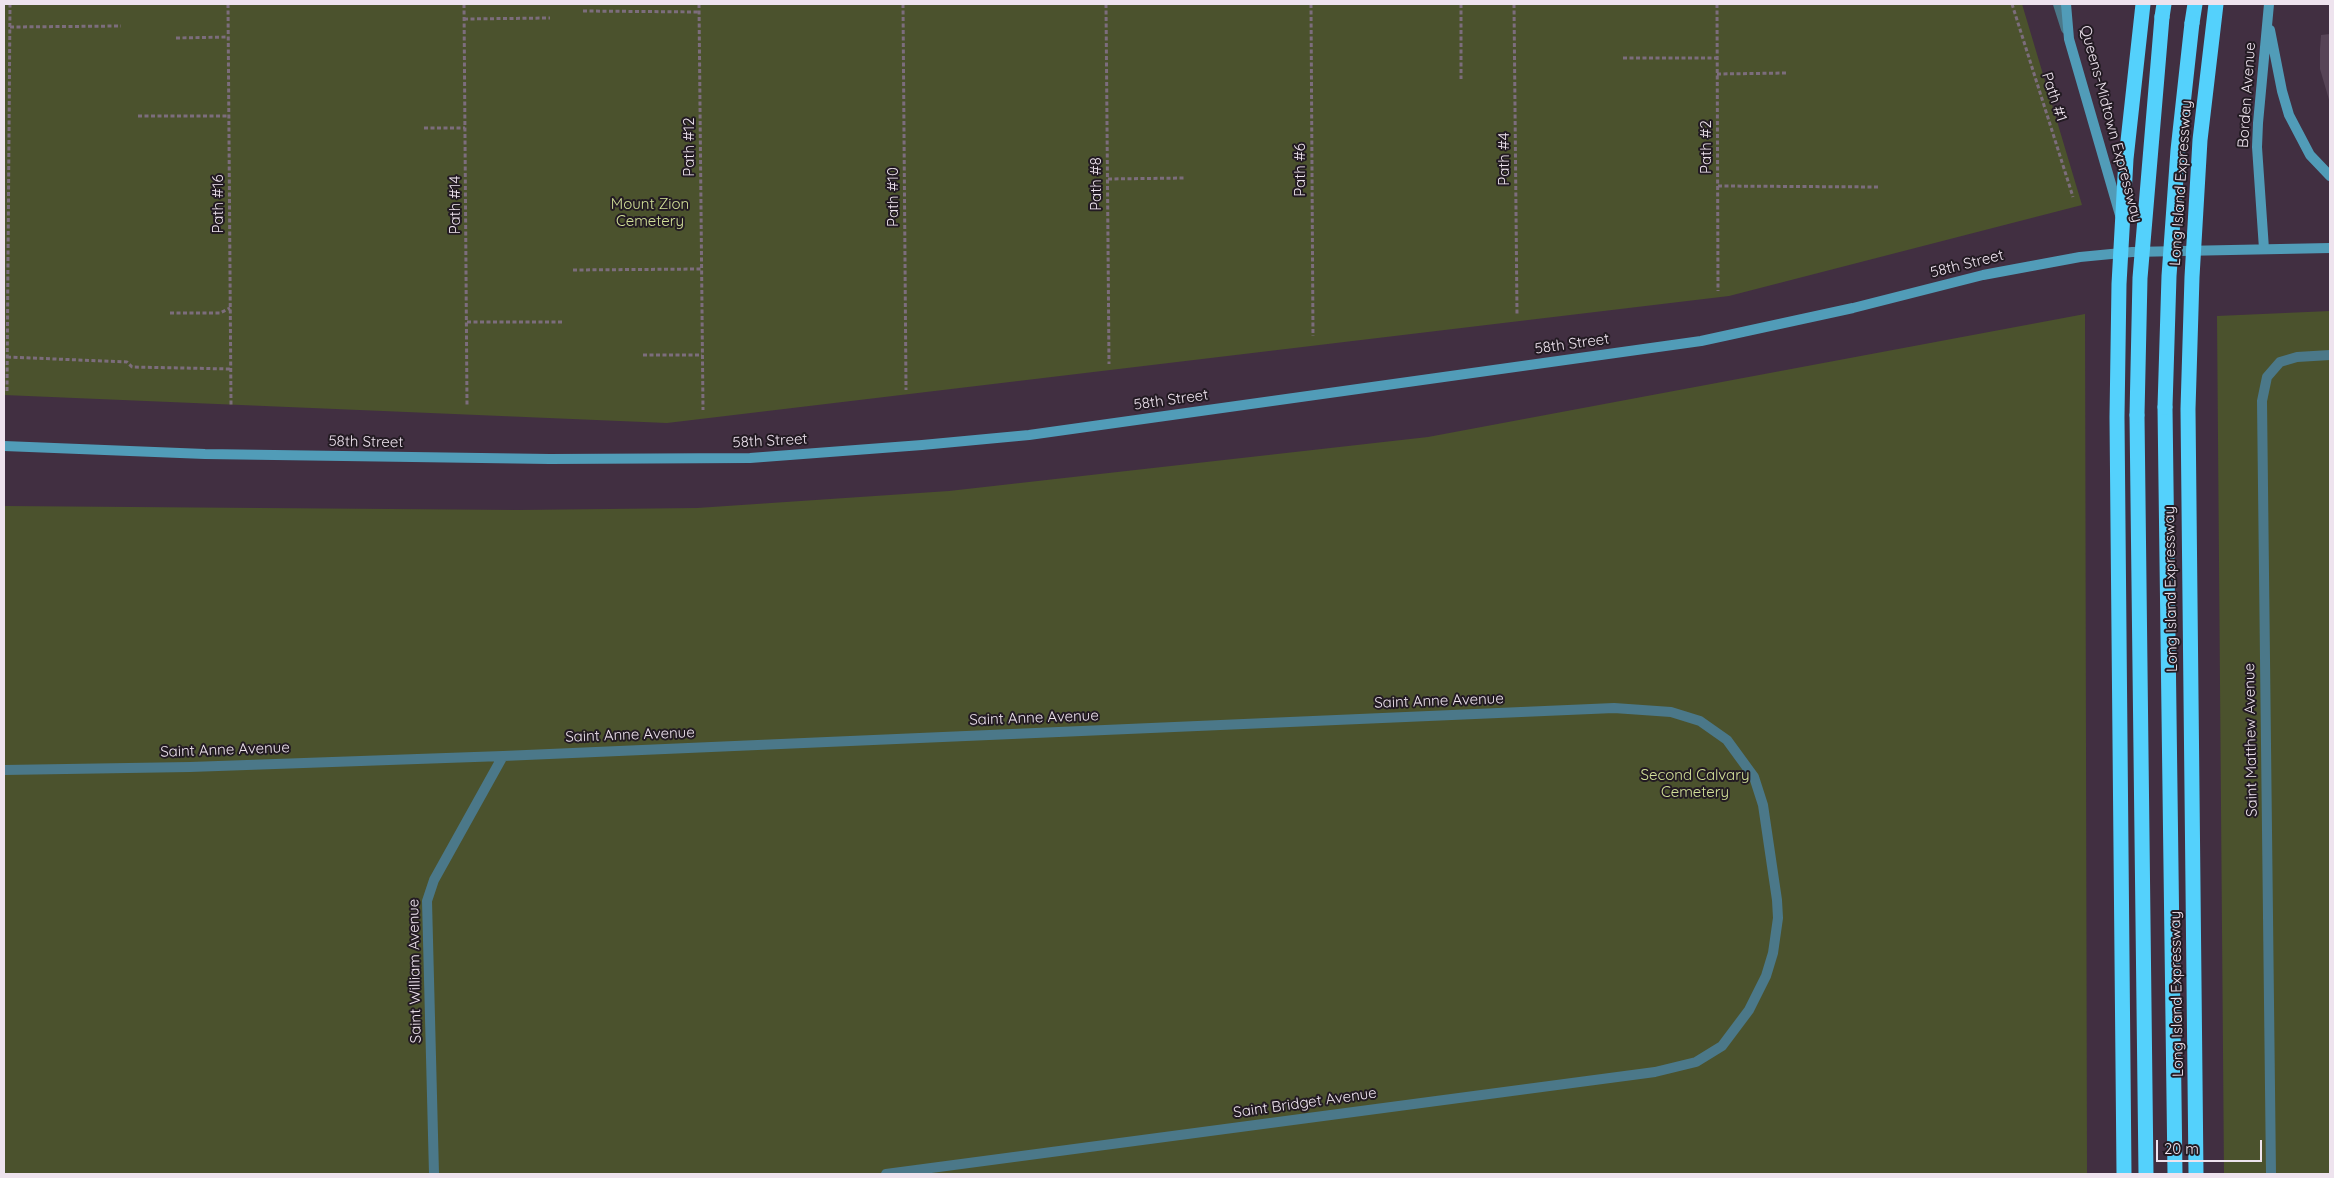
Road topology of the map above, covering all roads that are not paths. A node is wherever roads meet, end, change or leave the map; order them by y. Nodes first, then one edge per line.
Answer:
1 (2058, 4) edge
2 (2066, 4) edge
3 (2143, 4) edge
4 (2195, 4) edge
5 (2216, 4) edge
6 (2269, 4) edge
7 (2163, 10) edge
8 (2268, 18) junction
9 (2070, 39) junction
10 (2330, 176) edge
11 (2330, 248) edge
12 (2264, 249) junction
13 (2132, 252) junction
14 (2330, 355) edge
15 (4, 446) edge
16 (503, 756) junction
17 (4, 770) edge
18 (1722, 1046) joint
19 (434, 1174) edge
20 (886, 1174) edge
21 (2124, 1174) edge
22 (2146, 1174) edge
23 (2174, 1174) edge
24 (2196, 1174) edge
25 (2271, 1174) edge

1 - 9 street
2 - 9 main road, Queens-Midtown Expressway
3 - 21 highway, bridge
4 - 23 highway, bridge
5 - 24 highway, Long Island Expressway, bridge
6 - 8 main road, Borden Avenue
7 - 22 highway, bridge
8 - 10 main road
8 - 12 main road, Borden Avenue
9 - 13 main road, Queens-Midtown Expressway
11 - 12 main road, 58th Street
12 - 13 main road, 58th Street
13 - 15 main road, 58th Street
14 - 25 street, Saint Matthew Avenue
16 - 17 street, Saint Anne Avenue
16 - 18 street, Saint Anne Avenue
16 - 19 street, Saint William Avenue
18 - 20 street, Saint Bridget Avenue

